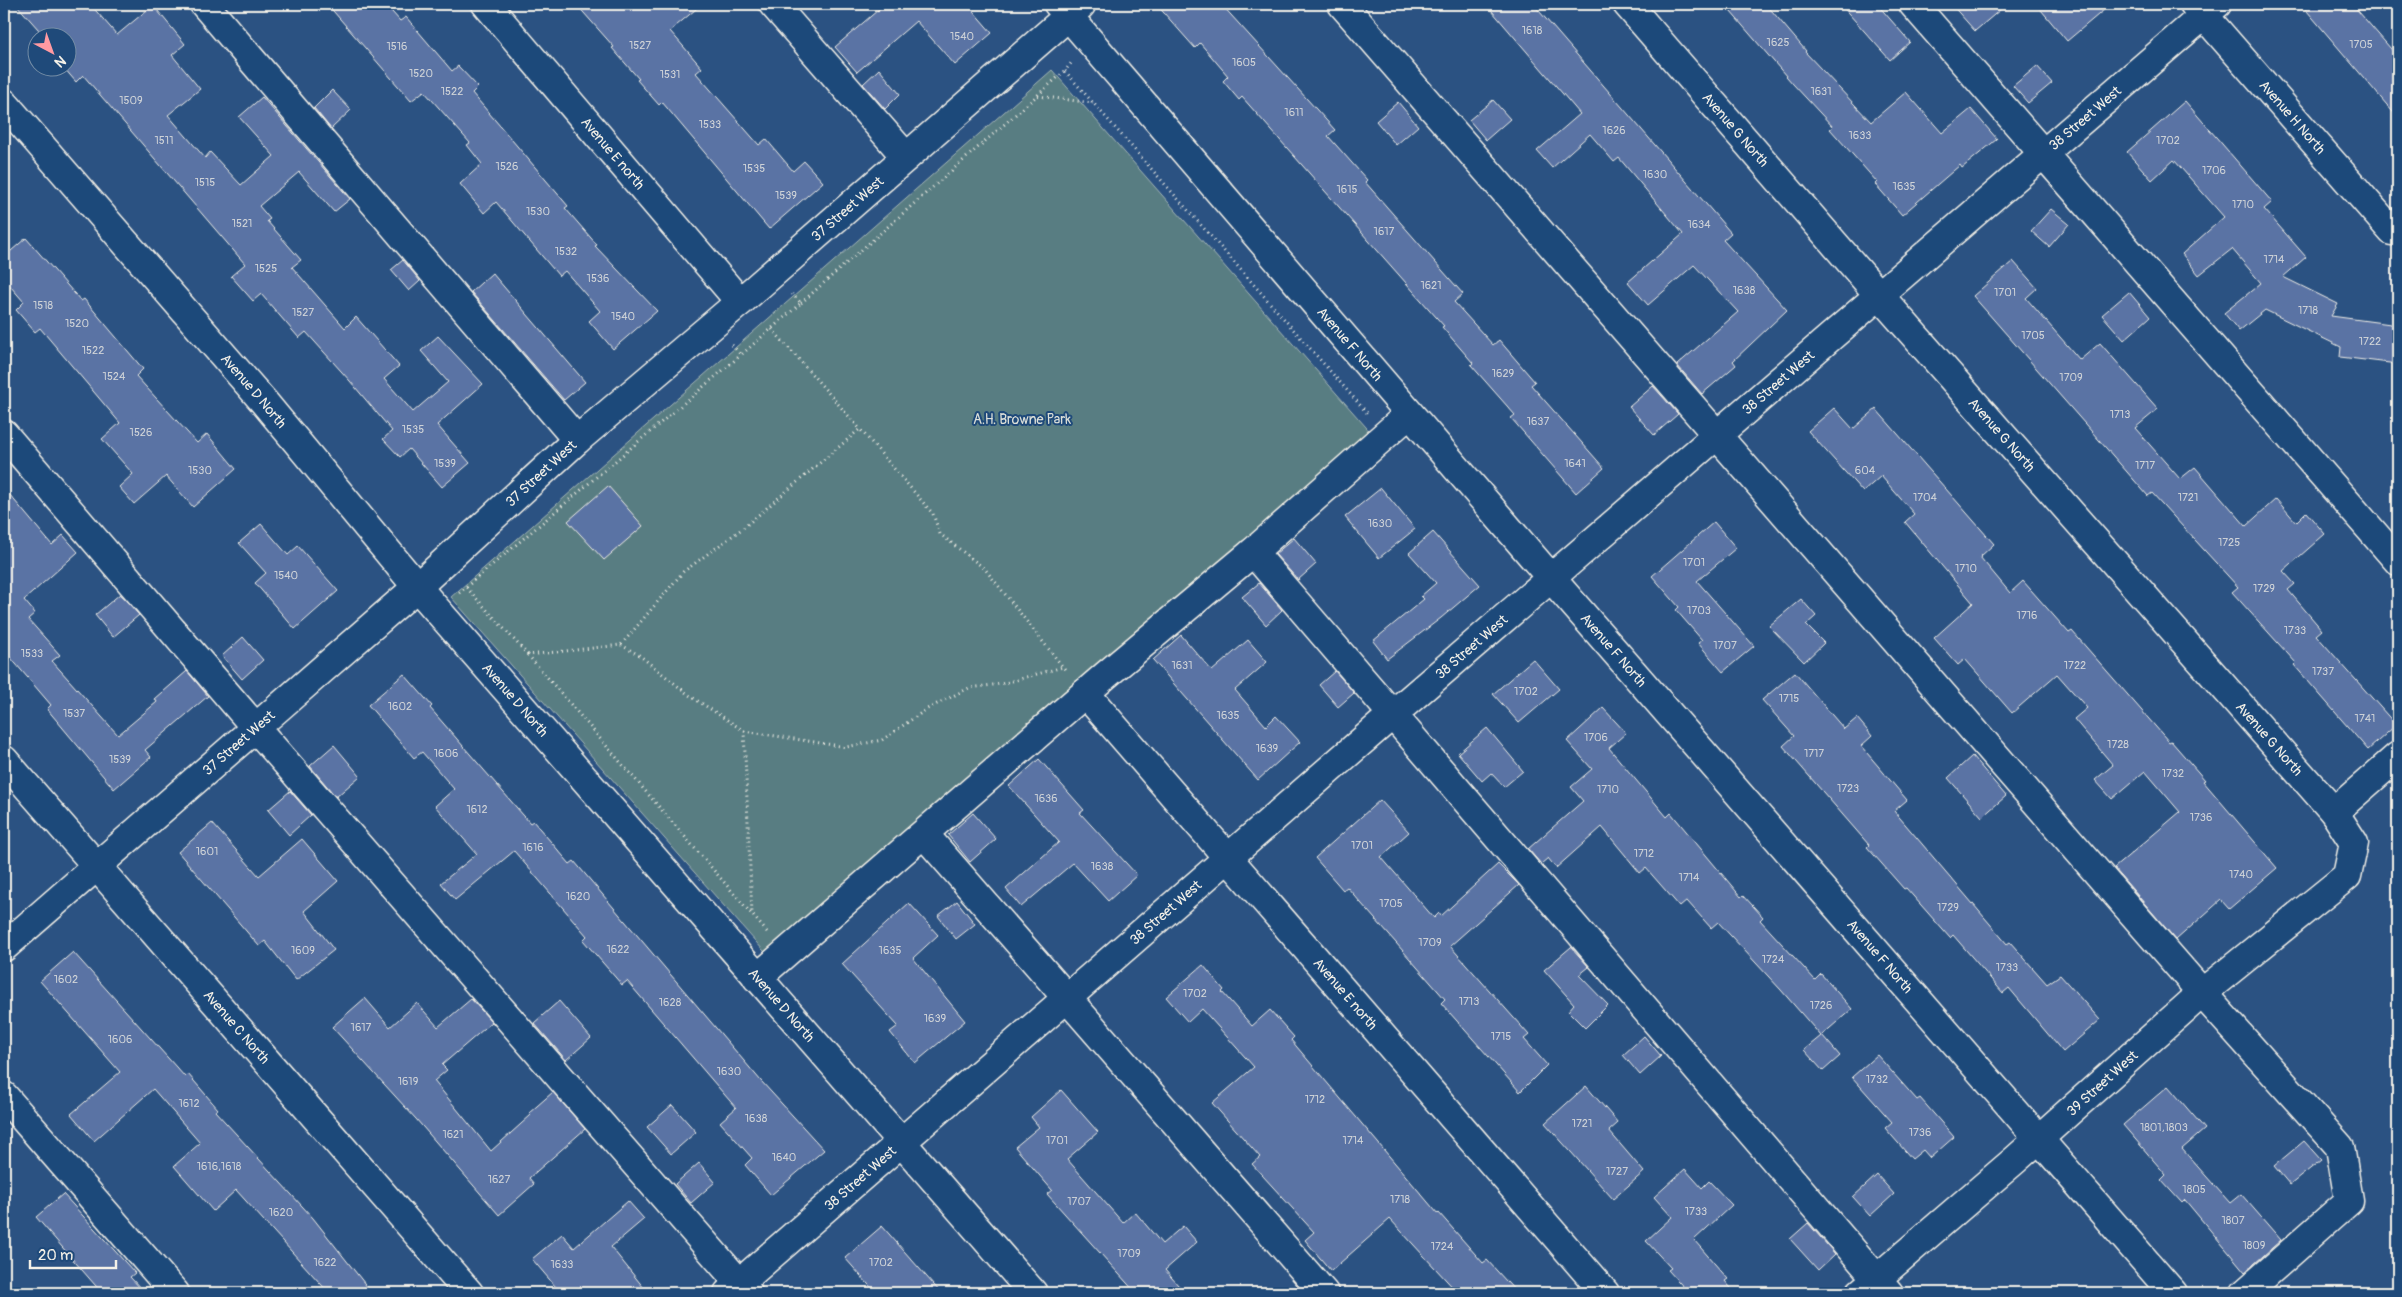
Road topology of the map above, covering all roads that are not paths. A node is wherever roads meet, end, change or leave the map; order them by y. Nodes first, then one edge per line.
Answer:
1 (204, 4) edge
2 (486, 4) edge
3 (773, 4) edge
4 (1342, 4) edge
5 (1627, 4) edge
6 (1914, 4) edge
7 (1069, 8) edge
8 (2205, 8) edge
9 (4, 103) edge
10 (2043, 154) junction
11 (906, 157) junction
12 (2392, 231) dead end
13 (1879, 295) junction
14 (740, 302) junction
15 (1409, 414) junction
16 (4, 434) edge
17 (1718, 434) junction
18 (577, 440) junction
19 (2395, 551) edge
20 (1253, 552) junction
21 (1551, 578) junction
22 (417, 587) junction
23 (1085, 693) junction
24 (1392, 714) junction
25 (255, 727) junction
26 (2398, 756) edge
27 (4, 760) edge
28 (2334, 812) junction
29 (924, 834) junction
30 (1228, 858) junction
31 (97, 868) junction
32 (2347, 876) joint
33 (4, 947) edge
34 (757, 978) junction
35 (2202, 993) junction
36 (1067, 1000) junction
37 (4, 1096) edge
38 (2039, 1139) junction
39 (902, 1143) junction
40 (1875, 1288) edge
41 (739, 1290) edge
42 (175, 1293) edge
43 (469, 1293) edge
44 (1033, 1293) edge
45 (1324, 1293) edge
46 (1605, 1293) edge
47 (2174, 1293) edge
48 (2245, 1293) edge

1 - 18 street
2 - 14 street, Avenue E north
3 - 11 street
4 - 17 street
5 - 13 street, Avenue G North
6 - 10 street
7 - 11 street, 37 Street West
7 - 15 street, Avenue F North
8 - 10 street, 38 Street West
8 - 12 street, Avenue H North
9 - 22 street, Avenue D North
10 - 13 street, 38 Street West
10 - 19 street
11 - 14 street, 37 Street West
13 - 17 street, 38 Street West
13 - 28 street, Avenue G North
14 - 18 street, 37 Street West
15 - 20 street
15 - 21 street, Avenue F North
16 - 25 street
17 - 21 street, 38 Street West
17 - 35 street
18 - 22 street, 37 Street West
20 - 23 street
20 - 24 street
21 - 24 street, 38 Street West
21 - 38 street, Avenue F North
22 - 25 street, 37 Street West
22 - 34 street, Avenue D North
23 - 29 street
23 - 30 street, Avenue E north
24 - 30 street, 38 Street West
24 - 40 street
25 - 31 street, 37 Street West
25 - 41 street
26 - 28 street
27 - 31 street, Avenue C North
28 - 32 street, Avenue G North
29 - 34 street
29 - 36 street
30 - 36 street, 38 Street West
30 - 46 street, Avenue E north
31 - 33 street, 37 Street West
31 - 43 street, Avenue C North
32 - 35 street, 39 Street West
34 - 39 street, Avenue D North
35 - 38 street, 39 Street West
35 - 48 street
36 - 39 street, 38 Street West
36 - 45 street
37 - 42 street
38 - 40 street, 39 Street West
38 - 47 street, Avenue F North
39 - 41 street, 38 Street West
39 - 44 street, Avenue D North

